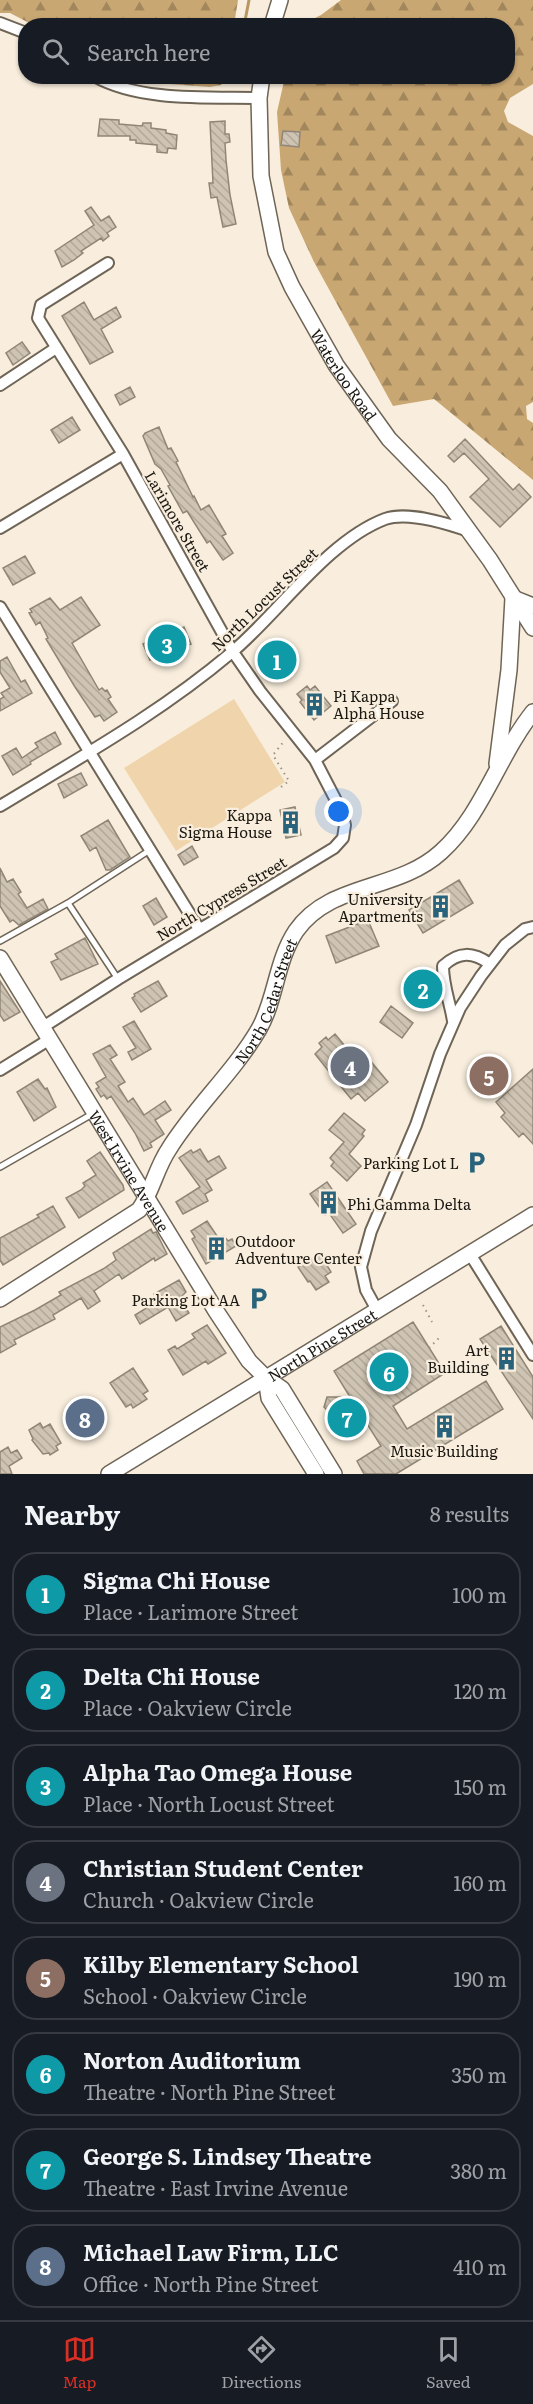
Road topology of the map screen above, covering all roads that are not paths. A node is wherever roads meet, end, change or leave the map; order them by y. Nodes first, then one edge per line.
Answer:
1 (280, 0) edge
2 (274, 18) edge
3 (0, 23) edge
4 (18, 30) edge
5 (111, 84) edge
6 (261, 84) edge
7 (260, 98) junction
8 (108, 263) dead end
9 (56, 348) junction
10 (0, 385) edge
11 (123, 454) junction
12 (0, 528) edge
13 (469, 531) junction
14 (513, 598) junction
15 (533, 606) edge
16 (0, 607) edge
17 (533, 628) edge
18 (233, 652) junction
19 (392, 701) dead end
20 (533, 712) edge
21 (89, 752) junction
22 (315, 760) junction
23 (496, 770) junction
24 (0, 806) edge
25 (150, 850) junction
26 (68, 903) junction
27 (533, 927) edge
28 (199, 929) junction
29 (0, 941) edge
30 (0, 958) edge
31 (490, 964) junction
32 (118, 978) junction
33 (453, 1021) junction
34 (46, 1033) junction
35 (0, 1070) edge
36 (95, 1113) junction
37 (0, 1167) edge
38 (147, 1199) junction
39 (533, 1215) edge
40 (470, 1254) junction
41 (0, 1299) edge
42 (376, 1310) junction
43 (533, 1355) edge
44 (266, 1378) junction
45 (109, 1474) edge
46 (316, 1474) edge
47 (333, 1474) edge

1 - 2 street
3 - 4 street
5 - 7 street
6 - 7 street, Waterloo Road
7 - 13 street, Waterloo Road
8 - 9 street, Larimore Street
9 - 10 street
9 - 11 street, Larimore Street
11 - 12 street
11 - 18 street, Larimore Street
13 - 14 street, Waterloo Road
13 - 18 street, North Locust Street
14 - 15 street
14 - 17 street, Waterloo Road
14 - 23 street
16 - 21 street
18 - 21 street, North Locust Street
18 - 22 street, Larimore Street
19 - 22 street
20 - 23 street, North Cedar Street
21 - 24 street, North Locust Street
21 - 25 street
22 - 28 street, North Cypress Street
23 - 38 street, North Cedar Street
25 - 26 lane
25 - 28 street
26 - 29 lane
26 - 32 lane
27 - 31 street
28 - 32 street, North Cypress Street
30 - 34 street, West Irvine Avenue
31 - 33 street
31 - 33 street
32 - 34 street, North Cypress Street
33 - 42 street
34 - 35 street, North Cypress Street
34 - 36 street, West Irvine Avenue
36 - 37 lane
36 - 38 street, West Irvine Avenue
38 - 41 street, North Cedar Street
38 - 44 street, West Irvine Avenue
39 - 40 street, North Pine Street
40 - 42 street, North Pine Street
40 - 43 street
42 - 44 street, North Pine Street
44 - 45 street, North Pine Street
44 - 46 street
44 - 47 street, West Irvine Avenue

